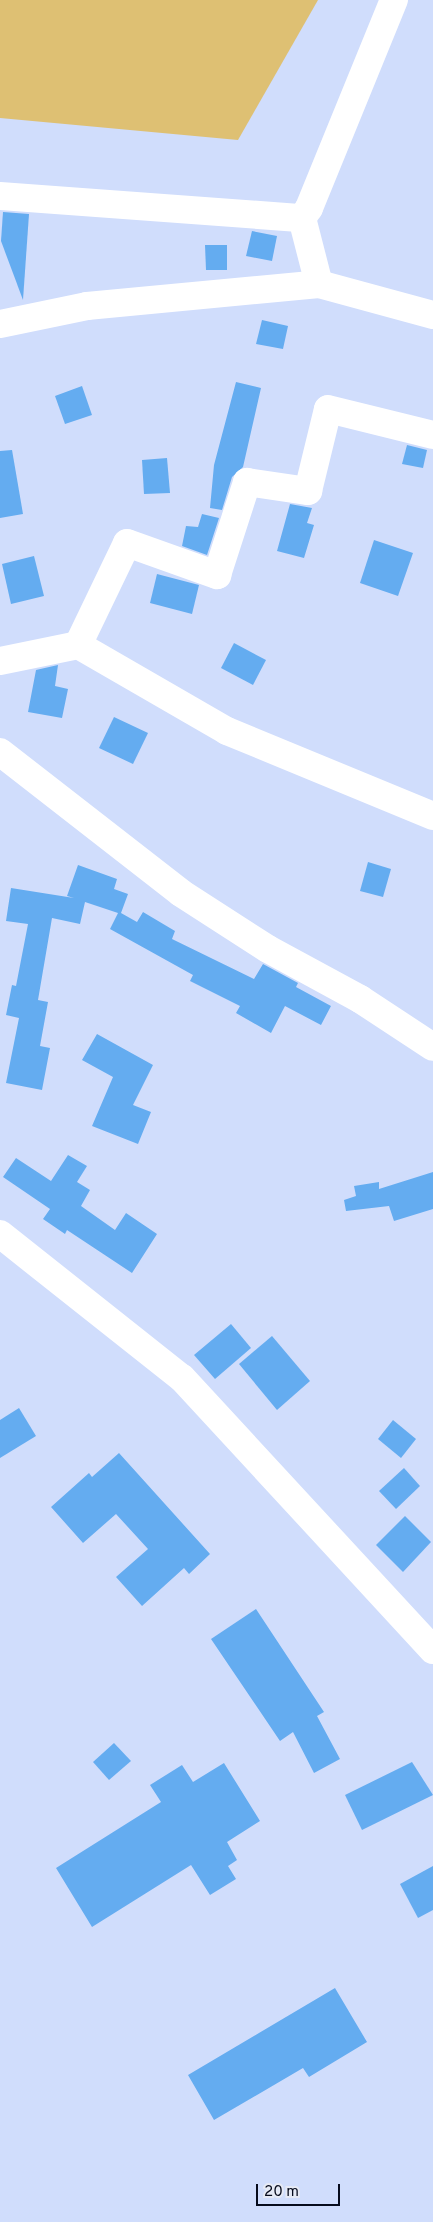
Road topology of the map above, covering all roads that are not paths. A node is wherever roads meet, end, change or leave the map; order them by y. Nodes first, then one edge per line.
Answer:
1 (394, 0) edge
2 (0, 196) edge
3 (302, 218) junction
4 (318, 284) junction
5 (433, 315) edge
6 (0, 324) edge
7 (433, 435) edge
8 (78, 645) junction
9 (0, 661) edge
10 (0, 752) edge
11 (432, 813) edge
12 (433, 1047) edge
13 (0, 1234) edge
14 (433, 1650) edge

1 - 3 street
2 - 3 street
3 - 4 street
4 - 5 street
4 - 6 street
7 - 8 street
8 - 9 street
8 - 11 street
10 - 12 street
13 - 14 street

